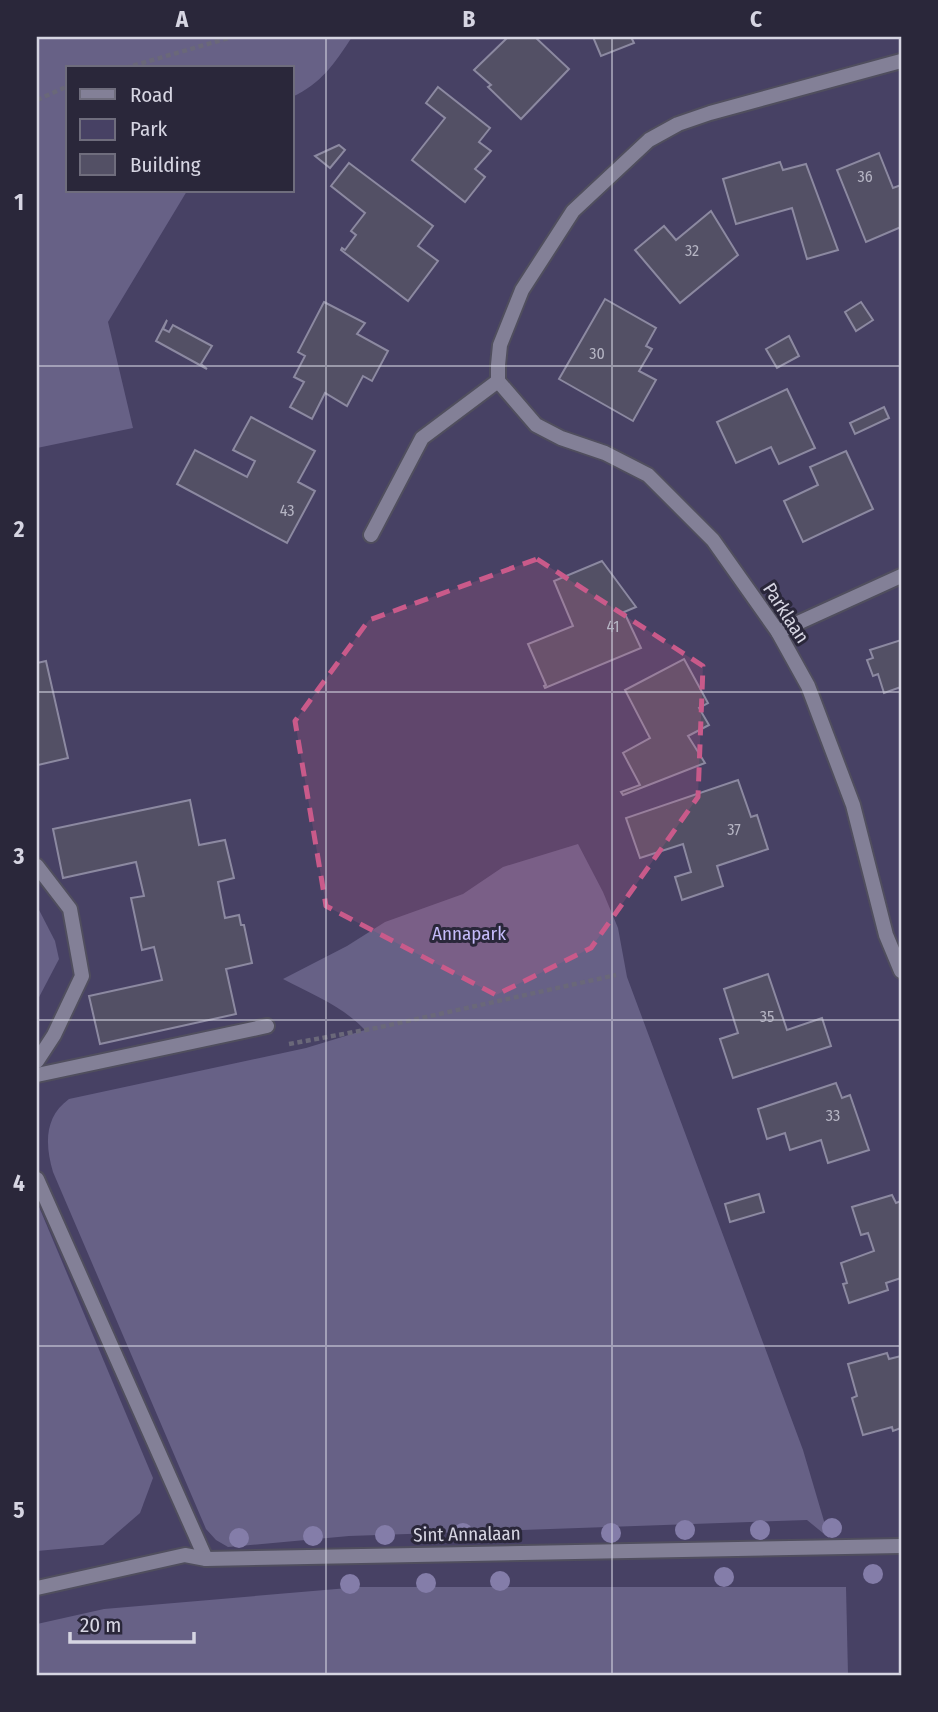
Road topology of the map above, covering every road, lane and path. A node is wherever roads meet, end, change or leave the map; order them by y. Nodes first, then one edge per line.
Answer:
1 (232, 37) edge
2 (901, 61) edge
3 (132, 66) edge
4 (66, 87) edge
5 (37, 100) edge
6 (498, 381) junction
7 (370, 535) dead end
8 (901, 576) edge
9 (778, 632) junction
10 (37, 866) edge
11 (901, 971) edge
12 (616, 975) dead end
13 (267, 1026) joint
14 (37, 1061) edge
15 (37, 1075) edge
16 (37, 1179) edge
17 (901, 1546) edge
18 (206, 1559) junction
19 (37, 1588) edge

1 - 3 path
2 - 6 street
4 - 5 path
6 - 7 street
6 - 9 street, Parklaan
8 - 9 street
9 - 11 street, Parklaan
10 - 14 street
12 - 13 path
13 - 15 street
16 - 18 street
17 - 18 street, Sint Annalaan
18 - 19 street, Sint Annalaan

